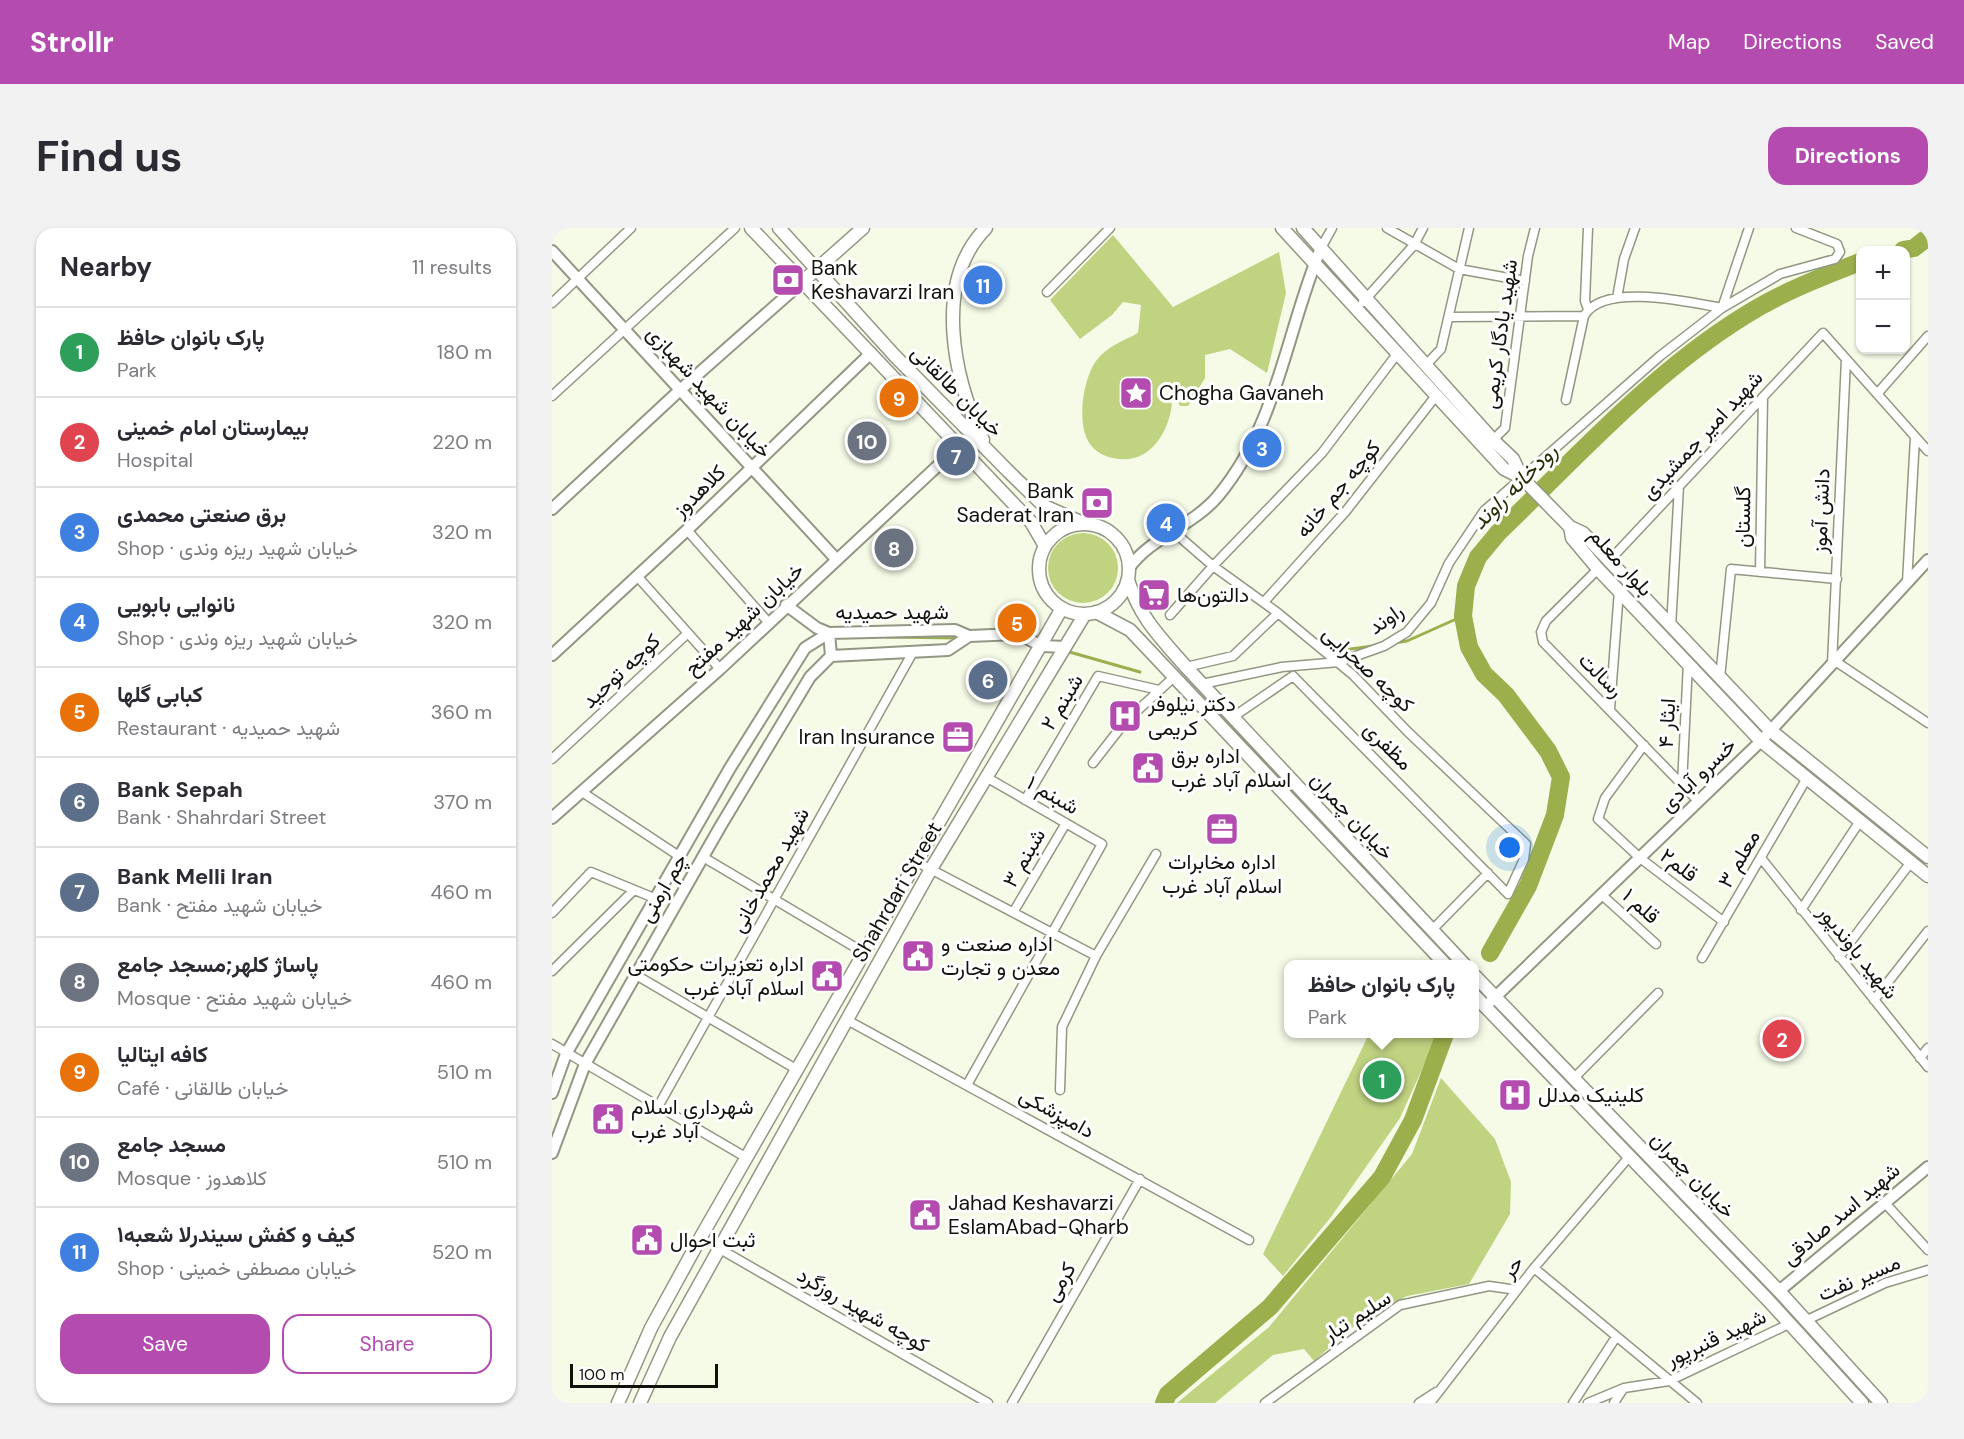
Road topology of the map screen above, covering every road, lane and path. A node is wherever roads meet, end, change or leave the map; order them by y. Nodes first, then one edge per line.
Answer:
1 (735, 228) edge
2 (750, 228) edge
3 (779, 228) edge
4 (863, 228) edge
5 (986, 228) edge
6 (1110, 228) edge
7 (1282, 228) edge
8 (1303, 228) edge
9 (1332, 228) edge
10 (1387, 228) edge
11 (1423, 228) edge
12 (1469, 228) edge
13 (1535, 228) edge
14 (1588, 228) edge
15 (1635, 228) edge
16 (1749, 228) edge
17 (1796, 228) edge
18 (625, 230) edge
19 (1414, 245) junction
20 (1321, 248) junction
21 (552, 251) edge
22 (1314, 265) junction
23 (817, 269) junction
24 (1460, 269) junction
25 (578, 279) junction
26 (1525, 281) junction
27 (801, 283) junction
28 (1047, 292) dead end
29 (1617, 298) junction
30 (1366, 299) junction
31 (552, 303) edge
32 (1355, 308) junction
33 (1722, 308) junction
34 (1586, 313) junction
35 (1450, 317) junction
36 (1520, 317) junction
37 (624, 330) junction
38 (1928, 336) edge
39 (870, 353) junction
40 (1397, 354) junction
41 (1846, 359) junction
42 (1425, 366) junction
43 (680, 390) junction
44 (1878, 394) junction
45 (552, 396) edge
46 (1435, 397) junction
47 (1763, 397) junction
48 (1566, 400) dead end
49 (1922, 439) edge
50 (1493, 440) junction
51 (959, 446) junction
52 (987, 449) junction
53 (1928, 451) edge
54 (752, 468) junction
55 (1522, 478) junction
56 (1679, 486) junction
57 (1029, 491) junction
58 (1014, 504) junction
59 (552, 509) edge
60 (1083, 523) junction
61 (687, 530) junction
62 (1174, 532) junction
63 (1045, 546) junction
64 (837, 560) junction
65 (1928, 560) edge
66 (1603, 565) junction
67 (1213, 566) junction
68 (1760, 572) junction
69 (1128, 574) junction
70 (637, 576) junction
71 (1837, 579) junction
72 (1907, 583) junction
73 (1619, 590) junction
74 (1264, 602) junction
75 (786, 605) junction
76 (1062, 608) junction
77 (1090, 613) junction
78 (1278, 613) junction
79 (1170, 615) dead end
80 (768, 622) junction
81 (1671, 627) junction
82 (688, 633) junction
83 (829, 633) junction
84 (969, 636) junction
85 (1042, 646) junction
86 (1065, 647) junction
87 (913, 652) junction
88 (552, 655) edge
89 (831, 656) junction
90 (1339, 662) junction
91 (1834, 662) junction
92 (1688, 663) junction
93 (1186, 667) junction
94 (720, 669) junction
95 (1174, 677) junction
96 (1720, 678) junction
97 (1202, 684) junction
98 (1159, 690) junction
99 (1610, 709) junction
100 (1233, 717) junction
101 (1928, 723) edge
102 (1770, 730) junction
103 (1761, 741) junction
104 (1644, 745) junction
105 (552, 759) edge
106 (1093, 763) dead end
107 (986, 777) junction
108 (1807, 778) junction
109 (1682, 785) junction
110 (582, 792) junction
111 (1025, 800) junction
112 (1699, 802) junction
113 (552, 818) edge
114 (1860, 821) junction
115 (1066, 823) junction
116 (1156, 854) dead end
117 (679, 856) junction
118 (703, 857) junction
119 (1928, 857) edge
120 (1640, 858) junction
121 (1761, 858) junction
122 (915, 861) junction
123 (1911, 862) junction
124 (931, 869) junction
125 (1488, 873) junction
126 (1928, 876) edge
127 (634, 890) junction
128 (1508, 894) joint
129 (1602, 895) junction
130 (654, 898) junction
131 (774, 899) junction
132 (1801, 910) junction
133 (1014, 911) junction
134 (552, 913) edge
135 (1724, 922) junction
136 (1432, 930) junction
137 (1928, 931) edge
138 (1054, 932) junction
139 (1656, 944) dead end
140 (863, 952) junction
141 (1096, 956) junction
142 (1839, 957) junction
143 (1702, 958) dead end
144 (1441, 960) edge
145 (1460, 960) edge
146 (552, 971) edge
147 (636, 975) junction
148 (1479, 980) edge
149 (1658, 993) dead end
150 (1495, 998) junction
151 (1479, 1000) edge
152 (1874, 1000) junction
153 (1485, 1007) junction
154 (709, 1016) junction
155 (847, 1020) junction
156 (552, 1044) edge
157 (1928, 1048) edge
158 (566, 1054) junction
159 (1920, 1058) junction
160 (585, 1064) junction
161 (1928, 1067) edge
162 (796, 1069) junction
163 (1574, 1078) junction
164 (967, 1085) junction
165 (553, 1090) edge
166 (1060, 1090) dead end
167 (659, 1105) junction
168 (552, 1153) edge
169 (1629, 1157) junction
170 (747, 1158) junction
171 (1928, 1167) edge
172 (1140, 1179) junction
173 (1885, 1203) junction
174 (1711, 1221) junction
175 (1699, 1231) junction
176 (1249, 1240) dead end
177 (720, 1249) junction
178 (1928, 1250) edge
179 (1533, 1268) junction
180 (1928, 1270) edge
181 (1517, 1290) junction
182 (1779, 1292) junction
183 (662, 1309) junction
184 (680, 1319) junction
185 (1805, 1321) junction
186 (1789, 1324) junction
187 (1616, 1337) junction
188 (641, 1351) junction
189 (659, 1360) junction
190 (1669, 1380) junction
191 (1624, 1388) junction
192 (1440, 1390) junction
193 (1687, 1400) edge
194 (618, 1403) edge
195 (640, 1403) edge
196 (988, 1403) edge
197 (1012, 1403) edge
198 (1265, 1403) edge
199 (1419, 1403) edge
200 (1430, 1403) edge
201 (1573, 1403) edge
202 (1588, 1403) edge
203 (1614, 1403) edge
204 (1697, 1403) edge
205 (1862, 1403) edge
206 (1881, 1403) edge

1 - 37 street
2 - 27 main road, خیابان طالقانی
3 - 23 main road, خیابان طالقانی
4 - 23 main road
5 - 52 main road
6 - 28 street
7 - 22 main road
8 - 20 main road
9 - 20 street
10 - 19 street
11 - 19 street
12 - 24 street
13 - 26 street, شهید یادگار کریمی
14 - 34 street
15 - 29 street
16 - 33 street
17 - 33 street, راوند
18 - 25 street
19 - 24 street
19 - 30 street
20 - 22 street
20 - 30 main road
21 - 25 street, خیابان شهید شهبازی
22 - 32 main road
22 - 62 street
23 - 27 main road
23 - 52 main road, خیابان طالقانی
24 - 26 street
24 - 35 street
25 - 31 street
25 - 37 street, خیابان شهید شهبازی
26 - 36 street, شهید یادگار کریمی
27 - 39 main road, خیابان طالقانی
27 - 43 street
29 - 33 street
29 - 34 street
30 - 32 street
30 - 42 main road
32 - 40 main road
33 - 55 street, راوند
34 - 36 street
34 - 48 street
35 - 36 street
35 - 42 street
36 - 50 street, شهید یادگار کریمی
37 - 43 street, خیابان شهید شهبازی
37 - 45 street
38 - 44 street
39 - 51 main road, خیابان طالقانی
39 - 54 street, کلاهدوز
40 - 46 main road
40 - 67 street
41 - 44 street
41 - 47 street, شهید امیر جمشیدی
41 - 71 street, دانش آموز
42 - 50 main road
43 - 54 street, خیابان شهید شهبازی
43 - 59 street
44 - 49 street
46 - 55 main road
46 - 74 street, کوچه جم خانه
47 - 56 street, شهید امیر جمشیدی
47 - 68 street, گلستان
49 - 53 street
49 - 72 street
50 - 55 main road
51 - 58 main road, خیابان طالقانی
51 - 64 street, خیابان شهید مفتح
52 - 57 main road, خیابان طالقانی
54 - 61 street, کلاهدوز
54 - 64 street, خیابان شهید شهبازی
55 - 66 main road, بلوار معلم
55 - 90 street, راوند
56 - 66 street, شهید امیر جمشیدی
56 - 81 street
57 - 58 main road
57 - 60 main road, خیابان طالقانی
58 - 63 main road, خیابان طالقانی
60 - 63 main road
60 - 69 main road
61 - 70 street, کلاهدوز
61 - 80 street
62 - 67 street, کوچه صحرایی
62 - 69 street
63 - 76 main road
64 - 75 street, خیابان شهید مفتح
65 - 72 street, خسرو آبادی
66 - 73 main road, بلوار معلم
66 - 81 main road, بلوار معلم
66 - 99 street, رسالت
67 - 74 street, کوچه صحرایی
67 - 79 street
68 - 71 street
68 - 96 street, گلستان
69 - 77 main road
69 - 93 main road, خیابان چمران
70 - 82 street
70 - 88 street, کلاهدوز
71 - 91 street, دانش آموز
72 - 91 street, خسرو آبادی
73 - 92 main road, بلوار معلم
73 - 99 street
74 - 78 street, کوچه صحرایی
75 - 80 street, خیابان شهید مفتح
75 - 83 street, شهید حمیدیه
76 - 77 main road
76 - 85 main road, Shahrdari Street
77 - 86 main road, Shahrdari Street
77 - 95 main road, خیابان چمران
78 - 90 street, کوچه صحرایی
78 - 93 street
80 - 94 street, خیابان شهید مفتح
81 - 96 main road, بلوار معلم
82 - 94 street
82 - 105 street, کوچه توحید
83 - 84 street, شهید حمیدیه
83 - 89 street
83 - 117 street, چم ارمنی
84 - 85 street, شهید حمیدیه
84 - 87 street, شهید حمیدیه
85 - 86 street
85 - 122 main road, Shahrdari Street
86 - 107 main road, Shahrdari Street
87 - 89 street, شهید حمیدیه
87 - 131 street, شهید محمدخانی
89 - 118 street, چم ارمنی
90 - 97 street, راوند
90 - 128 street, کوچه صحرایی
91 - 101 street
91 - 102 street, خسرو آبادی
92 - 103 main road, بلوار معلم
92 - 109 street, ایثار ۴
93 - 97 main road, خیابان چمران
94 - 110 street, خیابان شهید مفتح
95 - 98 street
95 - 144 main road, خیابان چمران
96 - 102 main road, بلوار معلم
97 - 100 main road, خیابان چمران
98 - 106 street
98 - 111 street, شبنم ۲
99 - 104 street, رسالت
100 - 125 street, مظفری
100 - 136 main road, خیابان چمران
102 - 103 street, خسرو آبادی
102 - 119 main road, بلوار معلم
103 - 108 main road, بلوار معلم
103 - 112 street, خسرو آبادی
104 - 109 street, رسالت
104 - 120 street, قلم۲
107 - 111 street, شبنم ۱
107 - 124 main road, Shahrdari Street
108 - 114 main road, بلوار معلم
108 - 121 street, معلم ۳
109 - 112 street, رسالت
110 - 113 street, خیابان شهید مفتح
110 - 117 street
111 - 115 street, شبنم ۱
112 - 120 street, خسرو آبادی
114 - 123 main road, بلوار معلم
114 - 132 street
115 - 133 street, شبنم ۳
115 - 138 street, شبنم ۱
116 - 141 street
117 - 130 street, چم ارمنی
118 - 131 street
118 - 147 street, چم ارمنی
120 - 129 street, خسرو آبادی
120 - 135 street, قلم۲
121 - 132 street, شهید باوندپور
121 - 135 street, معلم ۳
122 - 124 street
122 - 140 main road, Shahrdari Street
123 - 126 main road, بلوار معلم
123 - 142 street
124 - 133 street
124 - 155 main road, Shahrdari Street
125 - 128 street, مظفری
125 - 136 street
127 - 130 street
127 - 134 street
127 - 146 street
129 - 139 street, قلم ۱
129 - 150 street, خسرو آبادی
130 - 158 street, چم ارمنی
131 - 140 street
131 - 154 street, شهید محمدخانی
132 - 142 street, شهید باوندپور
133 - 138 street
135 - 143 street, معلم ۳
136 - 145 main road, خیابان چمران
137 - 152 street
138 - 141 street
138 - 164 street
140 - 162 main road, Shahrdari Street
141 - 166 street
142 - 152 street, شهید باوندپور
147 - 154 street
147 - 160 street, چم ارمنی
148 - 150 main road, خیابان چمران
149 - 163 street
150 - 153 street, خسرو آبادی
150 - 163 main road, خیابان چمران
151 - 153 main road, خیابان چمران
152 - 159 street, شهید باوندپور
153 - 169 main road, خیابان چمران
154 - 162 street
154 - 167 street, شهید محمدخانی
155 - 164 street, دامپزشکی
155 - 177 main road, Shahrdari Street
156 - 158 street
157 - 159 street
158 - 160 street
158 - 165 street, چم ارمنی
159 - 161 street, شهید باوندپور
160 - 167 street
160 - 168 street, چم ارمنی
162 - 170 main road, Shahrdari Street
163 - 174 main road, خیابان چمران
164 - 172 street, دامپزشکی
167 - 170 street
169 - 175 main road, خیابان چمران
169 - 179 street, حر
170 - 183 main road, Shahrdari Street
171 - 173 street, شهید اسد صادقی
172 - 176 street, دامپزشکی
172 - 197 street, کرمی
173 - 178 street
173 - 182 street, شهید اسد صادقی
174 - 175 main road
174 - 182 main road, خیابان چمران
175 - 186 main road, خیابان چمران
177 - 184 main road, Shahrdari Street
177 - 196 street, کوچه شهید روزگرد
179 - 181 street, حر
179 - 187 street
180 - 185 street, مسیر نفت
181 - 192 street, حر
181 - 198 street, سلیم تبار
182 - 185 main road, خیابان چمران
183 - 184 main road
183 - 188 main road, Shahrdari Street
184 - 189 main road, Shahrdari Street
185 - 206 main road, خیابان چمران
186 - 190 street, شهید قنبرپور
186 - 205 main road, خیابان چمران
187 - 190 street
187 - 201 street
188 - 189 main road
188 - 194 main road, Shahrdari Street
189 - 195 main road, Shahrdari Street
190 - 191 street, شهید قنبرپور
190 - 193 street
191 - 202 street, شهید قنبرپور
191 - 203 street
192 - 199 street
192 - 200 street, حر
193 - 204 street

